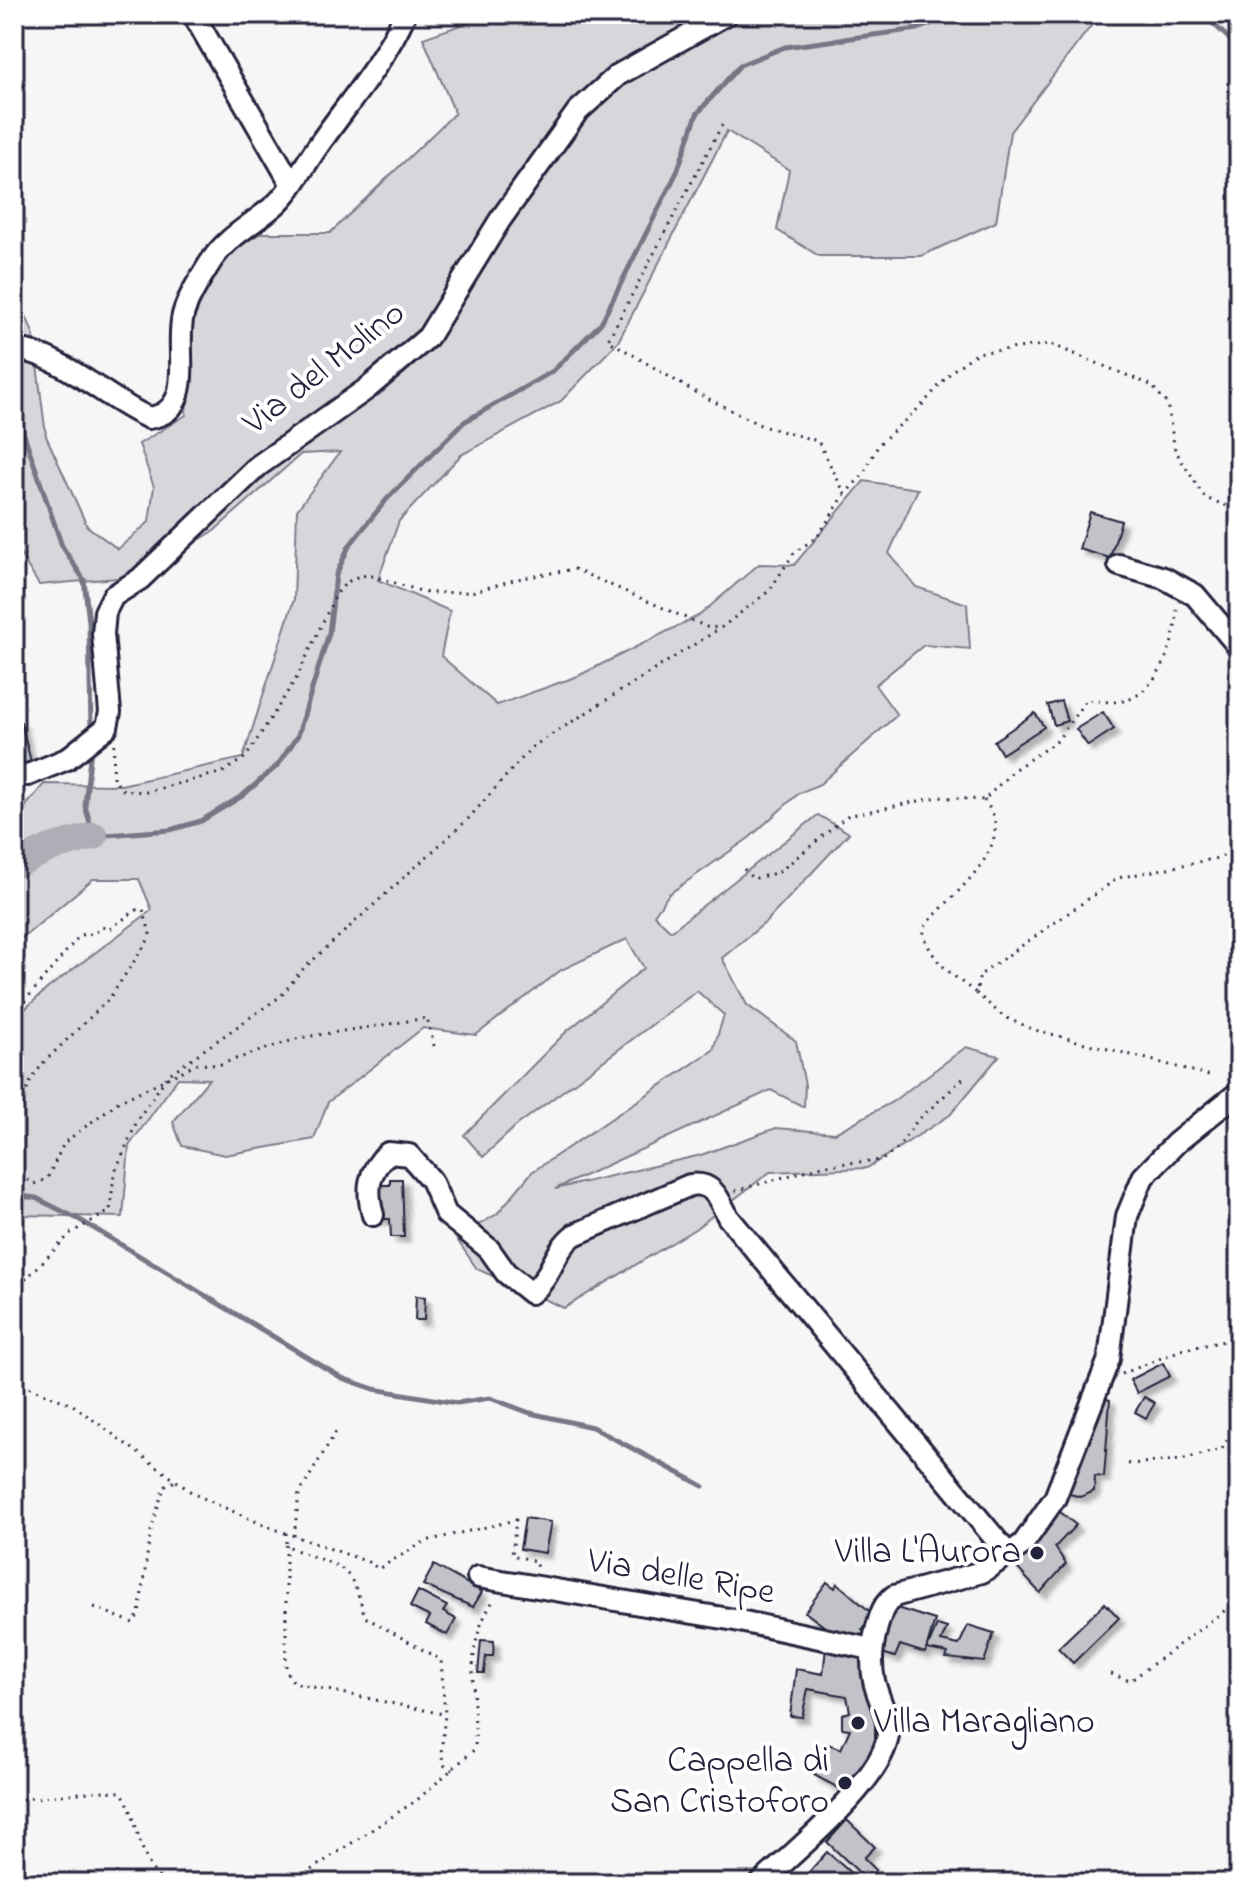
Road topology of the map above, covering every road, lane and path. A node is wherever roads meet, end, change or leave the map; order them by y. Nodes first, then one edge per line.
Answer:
1 (193, 14) edge
2 (405, 14) edge
3 (727, 14) edge
4 (722, 125) dead end
5 (291, 183) junction
6 (14, 349) edge
7 (845, 494) junction
8 (1239, 510) edge
9 (1119, 565) dead end
10 (1177, 585) junction
11 (722, 627) junction
12 (1239, 647) edge
13 (107, 727) junction
14 (14, 774) edge
15 (984, 800) junction
16 (1239, 850) edge
17 (744, 869) dead end
18 (976, 993) junction
19 (14, 1014) edge
20 (434, 1046) dead end
21 (967, 1075) dead end
22 (1212, 1076) dead end
23 (1239, 1092) edge
24 (14, 1132) edge
25 (14, 1171) edge
26 (721, 1204) junction
27 (373, 1215) dead end
28 (14, 1291) edge
29 (1239, 1338) edge
30 (1118, 1376) dead end
31 (14, 1381) edge
32 (1239, 1420) edge
33 (337, 1430) dead end
34 (1128, 1464) dead end
35 (175, 1481) junction
36 (286, 1533) junction
37 (294, 1536) junction
38 (286, 1545) junction
39 (1008, 1554) junction
40 (478, 1577) dead end
41 (506, 1582) junction
42 (541, 1588) junction
43 (1239, 1600) edge
44 (94, 1607) dead end
45 (871, 1649) junction
46 (1111, 1674) dead end
47 (445, 1714) junction
48 (454, 1771) junction
49 (14, 1800) edge
50 (166, 1883) edge
51 (291, 1883) edge
52 (761, 1883) edge

1 - 5 street
2 - 5 street
3 - 13 street, Via del Molino
4 - 7 path
5 - 6 street
7 - 8 path
7 - 11 path
9 - 10 street
10 - 12 street
10 - 15 path
11 - 13 path
11 - 28 path
13 - 14 street
15 - 17 path
15 - 18 path
16 - 18 path
18 - 22 path
19 - 24 path
20 - 25 path
21 - 26 path
23 - 39 street
26 - 27 street
26 - 39 street
29 - 30 path
31 - 35 path
32 - 34 path
33 - 37 path
35 - 36 path
35 - 44 path
36 - 37 path
36 - 38 path
37 - 42 path
38 - 47 path
38 - 47 path
39 - 45 street
40 - 41 street, Via delle Ripe
41 - 42 street, Via delle Ripe
41 - 48 path
42 - 45 street, Via delle Ripe
43 - 46 path
45 - 52 street
47 - 48 path
48 - 51 path
49 - 50 path

